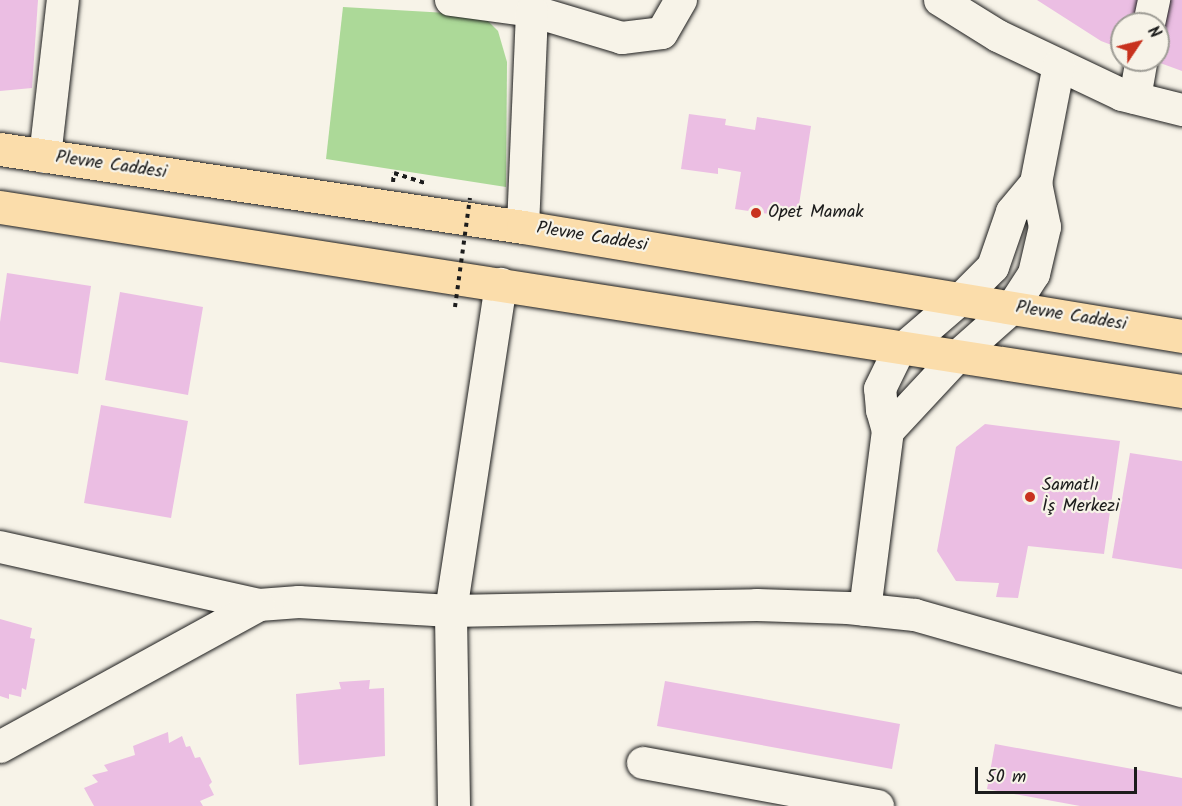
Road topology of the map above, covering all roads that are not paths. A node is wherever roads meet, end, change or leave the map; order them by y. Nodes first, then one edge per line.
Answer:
1 (63, 0) edge
2 (451, 0) edge
3 (681, 0) edge
4 (940, 0) edge
5 (532, 11) junction
6 (1059, 65) junction
7 (1140, 72) edge
8 (1135, 98) junction
9 (1182, 110) edge
10 (0, 149) edge
11 (45, 157) junction
12 (1036, 183) junction
13 (0, 207) edge
14 (523, 227) junction
15 (501, 285) junction
16 (961, 299) junction
17 (1012, 308) junction
18 (1182, 336) edge
19 (904, 348) junction
20 (958, 356) junction
21 (1182, 391) edge
22 (888, 431) junction
23 (0, 546) edge
24 (259, 605) junction
25 (865, 610) junction
26 (451, 611) junction
27 (1182, 691) edge
28 (0, 747) edge
29 (643, 763) dead end
30 (454, 806) edge
31 (878, 806) edge

1 - 11 street
2 - 5 street
3 - 5 street
4 - 6 street
5 - 14 street
6 - 8 street
6 - 12 street
7 - 8 street
8 - 9 street
10 - 11 main road, Plevne Caddesi
11 - 14 main road, Plevne Caddesi
12 - 16 street
12 - 17 street
13 - 15 main road
14 - 16 main road, Plevne Caddesi
15 - 19 main road
15 - 26 street
16 - 17 main road, Plevne Caddesi
16 - 19 street
17 - 18 main road, Plevne Caddesi
17 - 20 street
19 - 20 main road
19 - 22 street
20 - 21 main road
20 - 22 street
22 - 25 street
23 - 24 street
24 - 26 street
24 - 28 street
25 - 26 street
25 - 27 street
26 - 30 street
29 - 31 street

